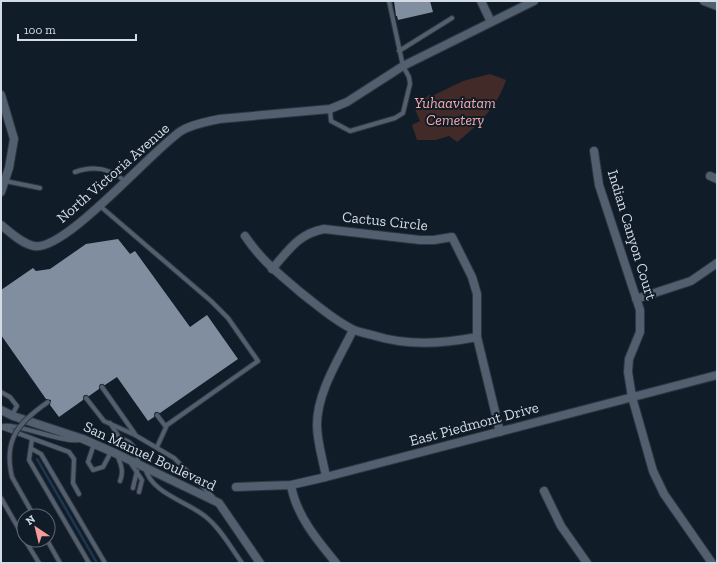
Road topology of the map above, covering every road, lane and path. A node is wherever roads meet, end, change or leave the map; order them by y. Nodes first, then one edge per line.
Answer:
1 (388, 1) edge
2 (481, 1) edge
3 (534, 1) edge
4 (704, 1) edge
5 (717, 6) edge
6 (452, 18) dead end
7 (491, 22) junction
8 (399, 50) junction
9 (403, 66) junction
10 (1, 95) edge
11 (330, 109) junction
12 (594, 151) dead end
13 (75, 172) dead end
14 (5, 181) junction
15 (126, 182) junction
16 (40, 188) dead end
17 (1, 192) edge
18 (99, 205) junction
19 (1, 225) edge
20 (245, 236) dead end
21 (717, 263) edge
22 (272, 269) junction
23 (636, 299) junction
24 (353, 330) junction
25 (477, 337) junction
26 (717, 375) edge
27 (102, 388) dead end
28 (1, 392) edge
29 (632, 397) junction
30 (86, 398) dead end
31 (48, 402) dead end
32 (1, 410) edge
33 (157, 415) dead end
34 (12, 416) junction
35 (110, 423) junction
36 (1, 427) edge
37 (166, 427) junction
38 (500, 432) junction
39 (135, 435) junction
40 (32, 439) junction
41 (83, 439) junction
42 (94, 444) junction
43 (157, 446) junction
44 (32, 449) junction
45 (114, 452) junction
46 (137, 467) junction
47 (145, 468) junction
48 (326, 477) junction
49 (120, 481) dead end
50 (291, 485) junction
51 (236, 487) dead end
52 (134, 488) dead end
53 (544, 491) dead end
54 (139, 492) dead end
55 (78, 494) dead end
56 (1, 498) edge
57 (218, 503) junction
58 (30, 508) edge
59 (16, 524) edge
60 (30, 548) edge
61 (52, 548) edge
62 (39, 563) edge
63 (60, 563) edge
64 (89, 563) edge
65 (105, 563) edge
66 (242, 563) edge
67 (260, 563) edge
68 (336, 563) edge
69 (587, 563) edge
70 (712, 563) edge

1 - 8 lane
2 - 7 street
3 - 7 street, North Victoria Avenue
4 - 5 street
6 - 8 lane
7 - 9 street, North Victoria Avenue
8 - 9 lane
9 - 11 street, North Victoria Avenue
9 - 11 lane
10 - 14 street
11 - 15 street, North Victoria Avenue
12 - 23 street, Indian Canyon Court
13 - 15 lane
14 - 16 lane
14 - 17 street
15 - 18 street, North Victoria Avenue
18 - 19 street, North Victoria Avenue
18 - 37 lane
20 - 22 street
21 - 23 street
22 - 24 street
22 - 25 street, Cactus Circle
23 - 29 street, Indian Canyon Court
24 - 25 street
24 - 48 street
25 - 38 street, Cactus Circle
26 - 29 street, East Piedmont Drive
27 - 39 lane
28 - 34 lane
29 - 38 street, East Piedmont Drive
29 - 70 street, Indian Canyon Court
30 - 35 lane
31 - 58 lane, bridge
32 - 34 street, San Manuel Boulevard
33 - 37 lane
34 - 41 street, San Manuel Boulevard
35 - 39 lane
35 - 46 lane
36 - 40 lane
36 - 41 lane
37 - 43 lane
38 - 48 street, East Piedmont Drive
39 - 43 lane
40 - 44 lane
40 - 55 lane
41 - 42 street, San Manuel Boulevard
42 - 45 street, San Manuel Boulevard
42 - 45 lane
43 - 57 lane
44 - 64 lane
44 - 65 lane
45 - 46 street, San Manuel Boulevard
45 - 49 lane
46 - 47 street, San Manuel Boulevard
46 - 52 lane
46 - 54 lane
47 - 57 street, San Manuel Boulevard
47 - 66 lane
48 - 50 street, East Piedmont Drive
50 - 51 street, East Piedmont Drive
50 - 68 street
53 - 69 street
56 - 59 lane
57 - 67 street, San Manuel Boulevard
60 - 62 lane
61 - 63 lane

